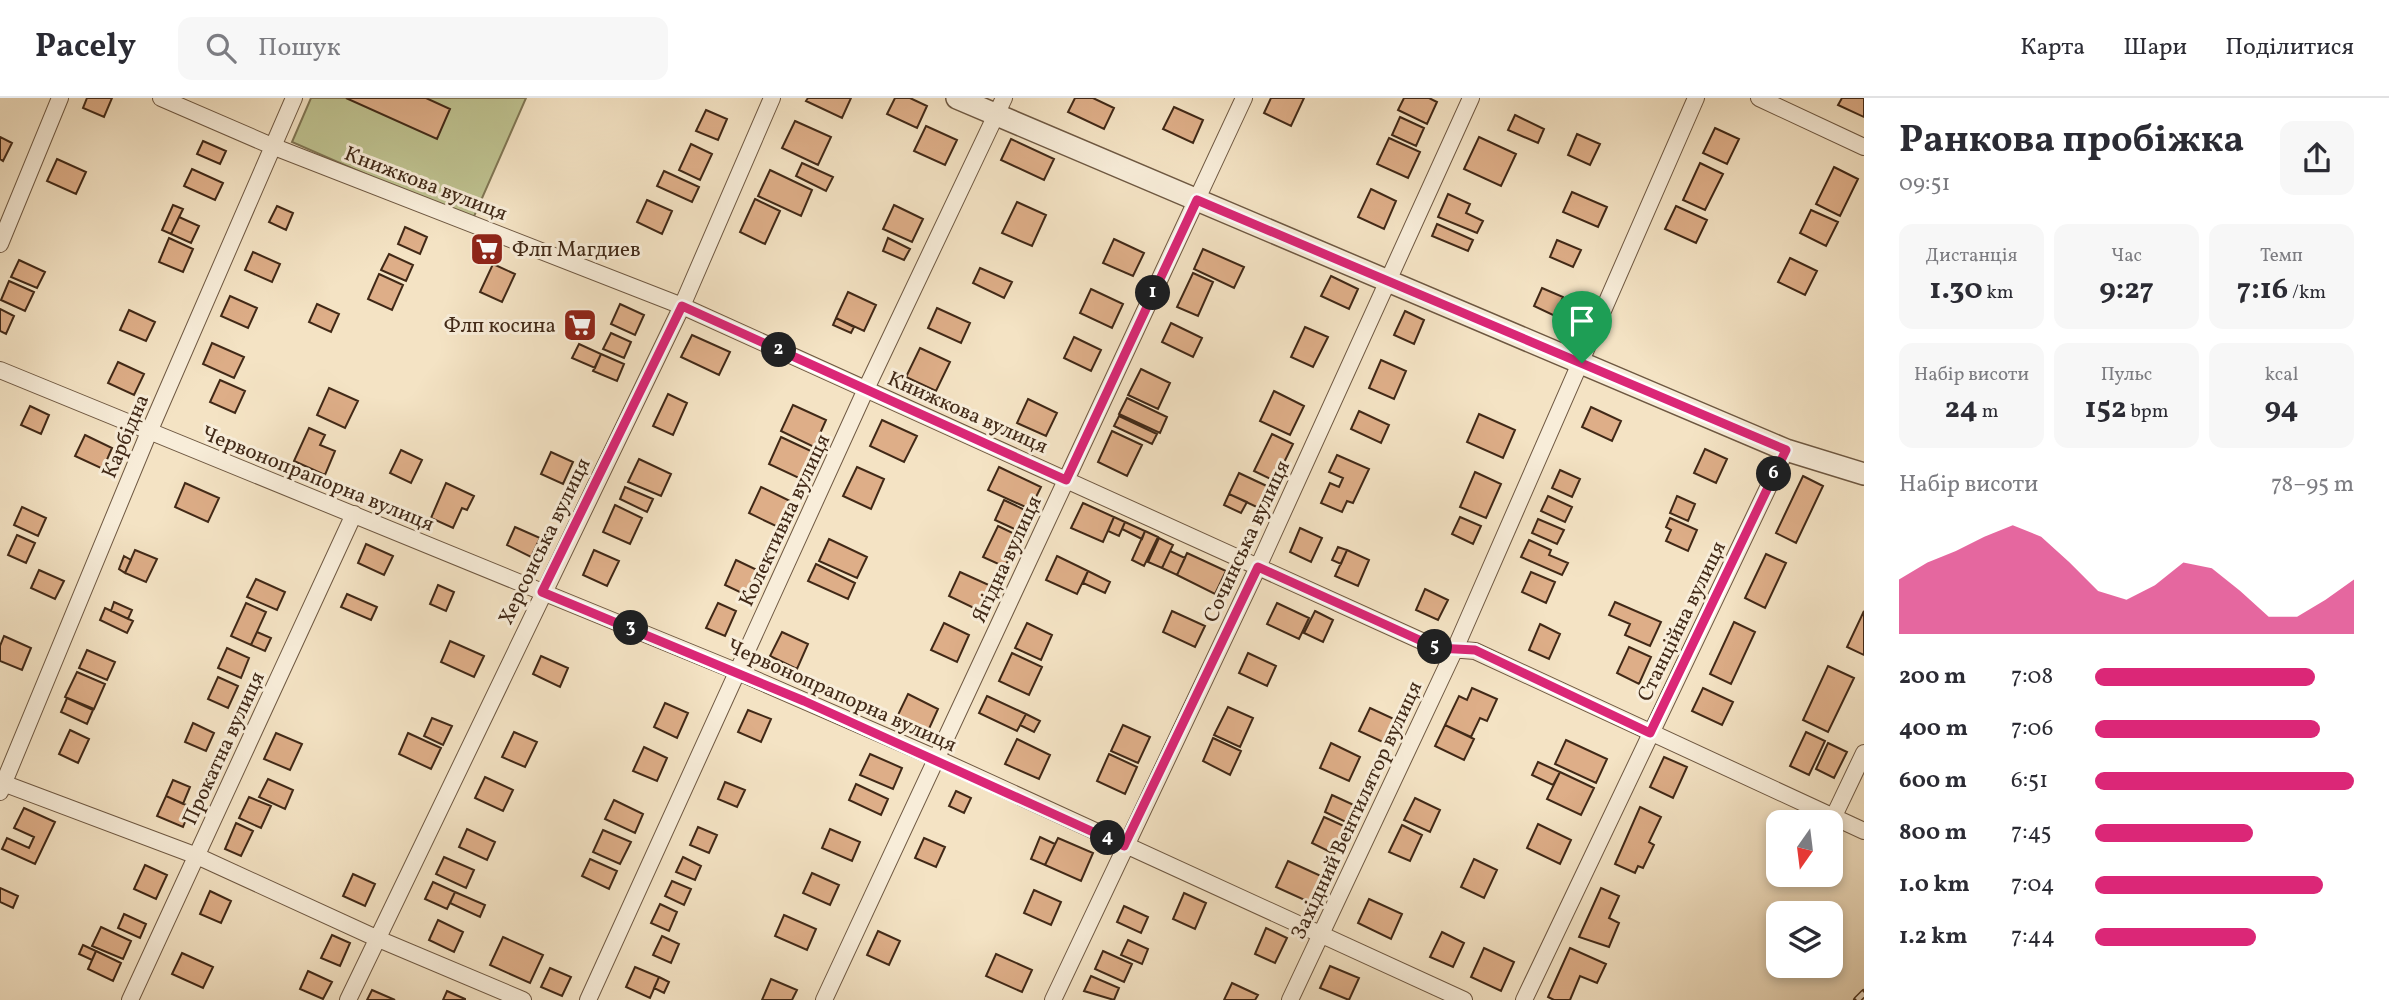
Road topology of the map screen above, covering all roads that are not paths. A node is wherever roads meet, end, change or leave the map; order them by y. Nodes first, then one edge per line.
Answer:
1 (60, 98) edge
2 (162, 98) edge
3 (294, 98) edge
4 (772, 98) edge
5 (957, 98) edge
6 (1244, 98) edge
7 (1471, 98) edge
8 (1696, 98) edge
9 (1759, 98) edge
10 (1000, 106) edge
11 (272, 146) junction
12 (1864, 147) edge
13 (1197, 200) junction
14 (0, 244) edge
15 (1388, 281) junction
16 (682, 306) junction
17 (1582, 363) junction
18 (0, 370) edge
19 (866, 389) junction
20 (149, 432) junction
21 (1786, 450) junction
22 (1864, 474) edge
23 (1066, 480) junction
24 (354, 514) junction
25 (1258, 567) junction
26 (542, 592) junction
27 (1455, 649) junction
28 (738, 672) junction
29 (1650, 733) junction
30 (1864, 752) edge
31 (938, 759) junction
32 (1, 786) edge
33 (1816, 810) edge
34 (1837, 810) edge
35 (1843, 822) edge
36 (1864, 831) edge
37 (1124, 846) junction
38 (197, 856) junction
39 (1321, 935) junction
40 (376, 938) junction
41 (130, 1000) edge
42 (348, 1000) edge
43 (523, 1000) edge
44 (588, 1000) edge
45 (824, 1000) edge
46 (1053, 1000) edge
47 (1290, 1000) edge
48 (1464, 1000) edge
49 (1524, 1000) edge

1 - 14 street
2 - 11 street, Книжкова вулиця
3 - 11 street, Карбідна
4 - 16 street, Херсонська вулиця
5 - 10 street
6 - 13 street, Ягідна вулиця
7 - 15 street, Сочинська вулиця
8 - 17 street, Західний Вентилятор вулиця
9 - 12 street
10 - 13 street
10 - 19 street, Колективна вулиця
11 - 16 street, Книжкова вулиця
11 - 20 street, Карбідна
13 - 15 street
13 - 23 street, Ягідна вулиця
15 - 17 street
15 - 25 street, Сочинська вулиця
16 - 19 street, Книжкова вулиця
16 - 26 street, Херсонська вулиця
17 - 21 street
17 - 27 street, Західний Вентилятор вулиця
18 - 20 street, Червонопрапорна вулиця
19 - 23 street, Книжкова вулиця
19 - 28 street, Колективна вулиця
20 - 24 street, Червонопрапорна вулиця
20 - 32 street, Карбідна
21 - 22 street
21 - 29 street, Станційна вулиця
23 - 25 street, Книжкова вулиця
23 - 31 street, Ягідна вулиця
24 - 26 street, Червонопрапорна вулиця
24 - 38 street, Прокатна вулиця
25 - 27 street, Книжкова вулиця
25 - 37 street, Сочинська вулиця
26 - 28 street, Червонопрапорна вулиця
26 - 40 street, Херсонська вулиця
27 - 29 street, Книжкова вулиця
27 - 39 street, Західний Вентилятор вулиця
28 - 31 street, Червонопрапорна вулиця
28 - 44 street, Колективна вулиця
29 - 33 street, Книжкова вулиця
29 - 49 street, Станційна вулиця
30 - 34 street
31 - 37 street, Червонопрапорна вулиця
31 - 45 street, Ягідна вулиця
32 - 38 street
35 - 36 street, Книжкова вулиця
37 - 39 street, Червонопрапорна вулиця
37 - 46 street, Сочинська вулиця
38 - 40 street
38 - 41 street, Прокатна вулиця
39 - 47 street, Західний Вентилятор вулиця
39 - 48 street, Червонопрапорна вулиця
40 - 42 street, Херсонська вулиця
40 - 43 street

